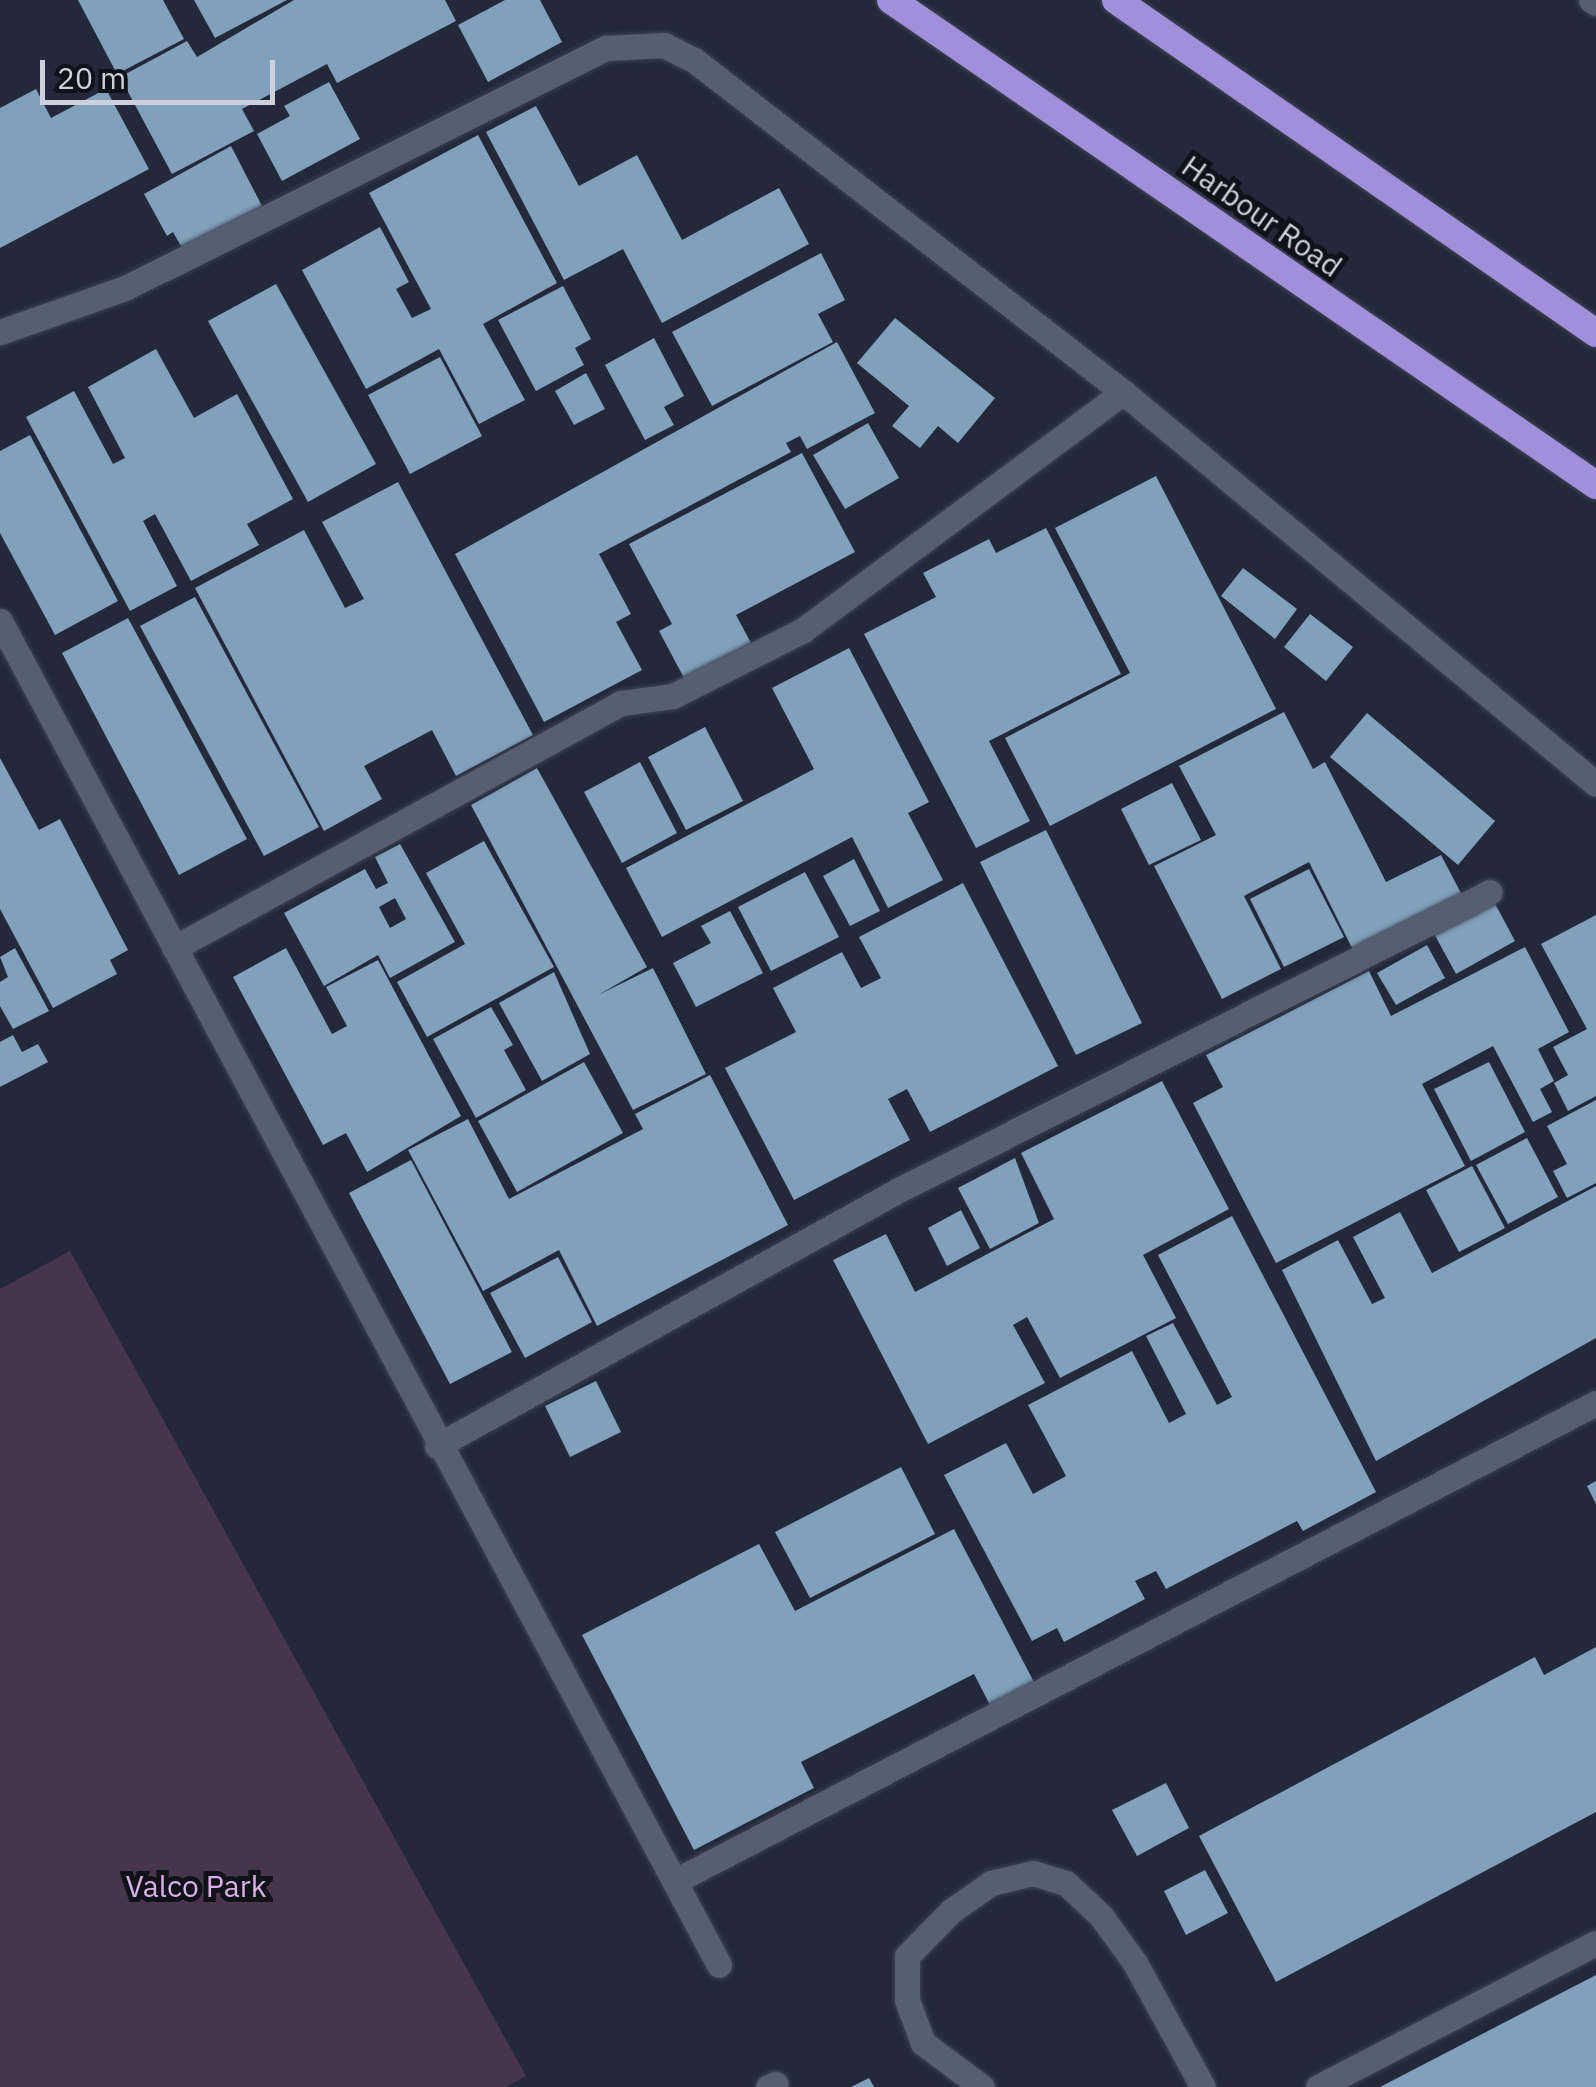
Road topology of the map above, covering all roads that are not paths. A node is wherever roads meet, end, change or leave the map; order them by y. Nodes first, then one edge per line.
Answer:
1 (891, 0) edge
2 (1116, 0) edge
3 (0, 332) edge
4 (1596, 333) edge
5 (1123, 392) junction
6 (1596, 485) edge
7 (0, 620) edge
8 (1596, 784) edge
9 (1490, 892) dead end
10 (174, 948) junction
11 (1596, 1403) edge
12 (437, 1446) junction
13 (677, 1880) junction
14 (1596, 1943) edge
15 (719, 1965) dead end
16 (982, 2087) edge
17 (1203, 2087) edge
18 (1318, 2087) edge

1 - 6 highway, Harbour Road
2 - 4 highway
3 - 5 street
5 - 8 street
5 - 10 street
7 - 10 street
9 - 12 street
10 - 12 street
11 - 13 street
12 - 13 street
13 - 15 street
14 - 18 street
16 - 17 street

